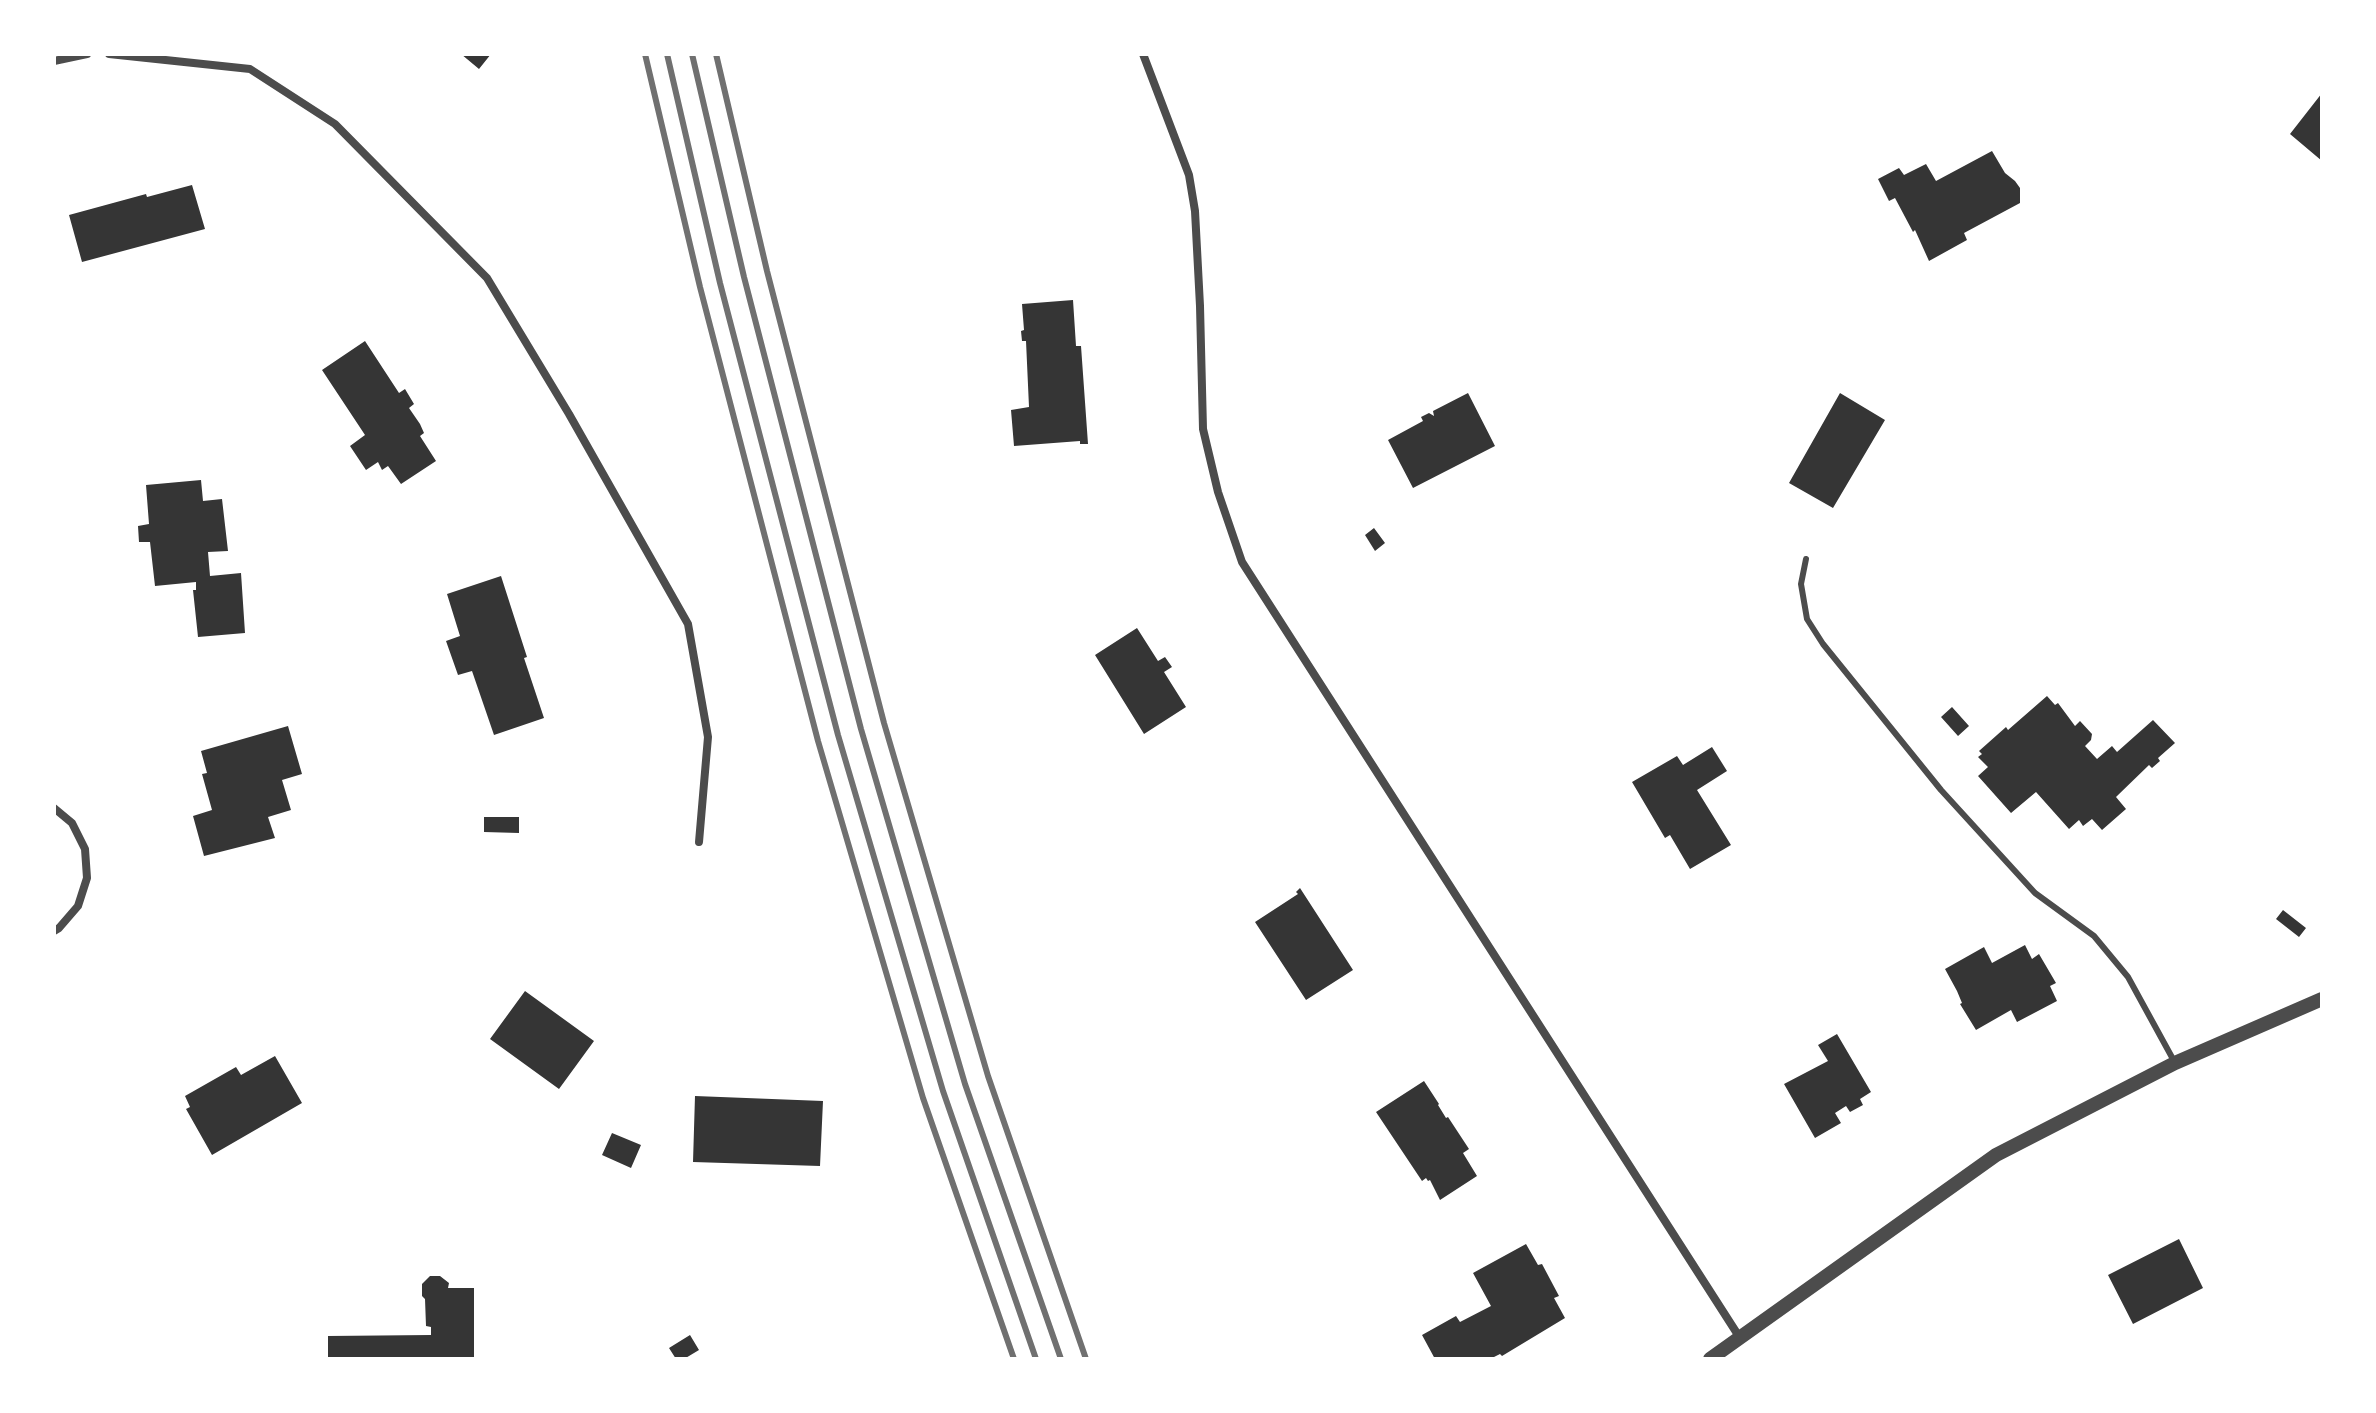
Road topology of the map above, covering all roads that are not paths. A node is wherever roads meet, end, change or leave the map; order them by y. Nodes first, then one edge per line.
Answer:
1 (87, 54) edge
2 (109, 54) edge
3 (1143, 54) edge
4 (54, 61) edge
5 (1806, 559) dead end
6 (54, 808) edge
7 (699, 842) dead end
8 (54, 931) edge
9 (2322, 999) edge
10 (2175, 1063) junction
11 (1740, 1338) junction
12 (1710, 1359) edge

1 - 4 street
2 - 7 street
3 - 11 street
5 - 10 lane
6 - 8 street
9 - 10 street
10 - 11 street
11 - 12 street

